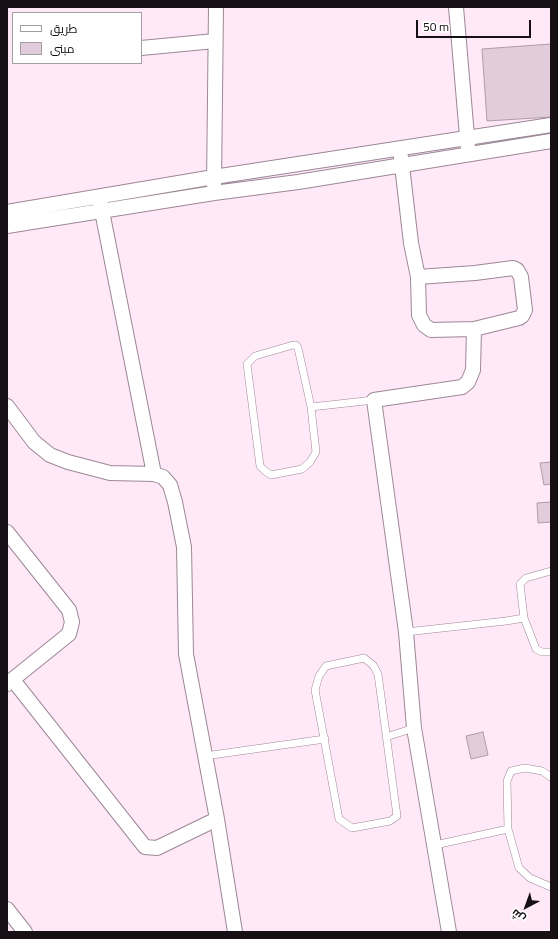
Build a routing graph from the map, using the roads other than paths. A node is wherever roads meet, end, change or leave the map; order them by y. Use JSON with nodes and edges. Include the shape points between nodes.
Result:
{"nodes":[{"id":1,"x":216,"y":7,"type":"edge"},
{"id":2,"x":456,"y":7,"type":"edge"},
{"id":3,"x":215,"y":41,"type":"junction"},
{"id":4,"x":142,"y":48,"type":"edge"},
{"id":5,"x":551,"y":125,"type":"edge"},
{"id":6,"x":467,"y":138,"type":"junction"},
{"id":7,"x":551,"y":142,"type":"edge"},
{"id":8,"x":400,"y":149,"type":"junction"},
{"id":9,"x":469,"y":154,"type":"junction"},
{"id":10,"x":402,"y":165,"type":"junction"},
{"id":11,"x":214,"y":177,"type":"junction"},
{"id":12,"x":214,"y":193,"type":"junction"},
{"id":13,"x":99,"y":196,"type":"junction"},
{"id":14,"x":101,"y":211,"type":"junction"},
{"id":15,"x":7,"y":212,"type":"edge"},
{"id":16,"x":7,"y":226,"type":"edge"},
{"id":17,"x":418,"y":277,"type":"junction"},
{"id":18,"x":474,"y":329,"type":"junction"},
{"id":19,"x":374,"y":400,"type":"junction"},
{"id":20,"x":311,"y":407,"type":"junction"},
{"id":21,"x":9,"y":413,"type":"edge"},
{"id":22,"x":154,"y":474,"type":"junction"},
{"id":23,"x":7,"y":532,"type":"edge"},
{"id":24,"x":551,"y":571,"type":"edge"},
{"id":25,"x":524,"y":618,"type":"junction"},
{"id":26,"x":406,"y":632,"type":"junction"},
{"id":27,"x":551,"y":652,"type":"edge"},
{"id":28,"x":10,"y":682,"type":"edge"},
{"id":29,"x":414,"y":728,"type":"junction"},
{"id":30,"x":386,"y":737,"type":"junction"},
{"id":31,"x":325,"y":739,"type":"junction"},
{"id":32,"x":205,"y":756,"type":"junction"},
{"id":33,"x":551,"y":777,"type":"edge"},
{"id":34,"x":217,"y":819,"type":"junction"},
{"id":35,"x":508,"y":829,"type":"junction"},
{"id":36,"x":434,"y":845,"type":"junction"},
{"id":37,"x":551,"y":887,"type":"edge"},
{"id":38,"x":7,"y":909,"type":"edge"},
{"id":39,"x":25,"y":932,"type":"edge"},
{"id":40,"x":235,"y":932,"type":"edge"},
{"id":41,"x":449,"y":932,"type":"edge"}],
"edges":[{"from":1,"to":3,"type":"street"},
{"from":2,"to":6,"type":"street"},
{"from":3,"to":4,"type":"street"},
{"from":3,"to":11,"type":"street"},
{"from":5,"to":6,"type":"street"},
{"from":6,"to":8,"type":"street"},
{"from":6,"to":9,"type":"street"},
{"from":7,"to":9,"type":"street"},
{"from":8,"to":10,"type":"street"},
{"from":8,"to":11,"type":"street"},
{"from":9,"to":10,"type":"street"},
{"from":10,"to":12,"type":"street"},
{"from":10,"to":17,"type":"street"},
{"from":11,"to":12,"type":"street"},
{"from":11,"to":13,"type":"street"},
{"from":12,"to":14,"type":"street"},
{"from":13,"to":14,"type":"street"},
{"from":13,"to":15,"type":"street"},
{"from":14,"to":16,"type":"street"},
{"from":14,"to":22,"type":"street"},
{"from":17,"to":18,"type":"street","via":[[419,315],[424,325],[431,330]]},
{"from":17,"to":18,"type":"street","via":[[513,268],[517,270],[521,277],[525,310],[522,316]]},
{"from":18,"to":19,"type":"street","via":[[473,370],[468,382],[462,387]]},
{"from":19,"to":20,"type":"lane"},
{"from":19,"to":26,"type":"street"},
{"from":20,"to":20,"type":"lane","via":[[316,452],[310,462],[302,469],[271,475],[265,472],[260,466],[247,364],[255,356],[296,345]]},
{"from":21,"to":22,"type":"street","via":[[34,442],[50,455],[110,473]]},
{"from":22,"to":32,"type":"street","via":[[163,477],[170,485],[176,502],[184,547],[186,654]]},
{"from":23,"to":28,"type":"street","via":[[69,610],[72,622],[69,634]]},
{"from":24,"to":25,"type":"lane","via":[[526,578],[521,582]]},
{"from":25,"to":26,"type":"lane"},
{"from":25,"to":27,"type":"lane","via":[[536,649]]},
{"from":26,"to":29,"type":"street"},
{"from":28,"to":34,"type":"street","via":[[144,847],[157,848]]},
{"from":29,"to":30,"type":"lane"},
{"from":29,"to":36,"type":"street"},
{"from":30,"to":31,"type":"lane","via":[[378,674],[364,658],[326,666],[319,676],[315,690]]},
{"from":30,"to":31,"type":"lane","via":[[397,816],[390,821],[352,828],[339,819]]},
{"from":31,"to":32,"type":"lane"},
{"from":32,"to":34,"type":"street"},
{"from":33,"to":35,"type":"lane","via":[[542,771],[525,768],[511,771],[506,781]]},
{"from":34,"to":40,"type":"street"},
{"from":35,"to":36,"type":"lane"},
{"from":35,"to":37,"type":"lane","via":[[520,868],[530,878]]},
{"from":36,"to":41,"type":"street"},
{"from":38,"to":39,"type":"street"}]}
